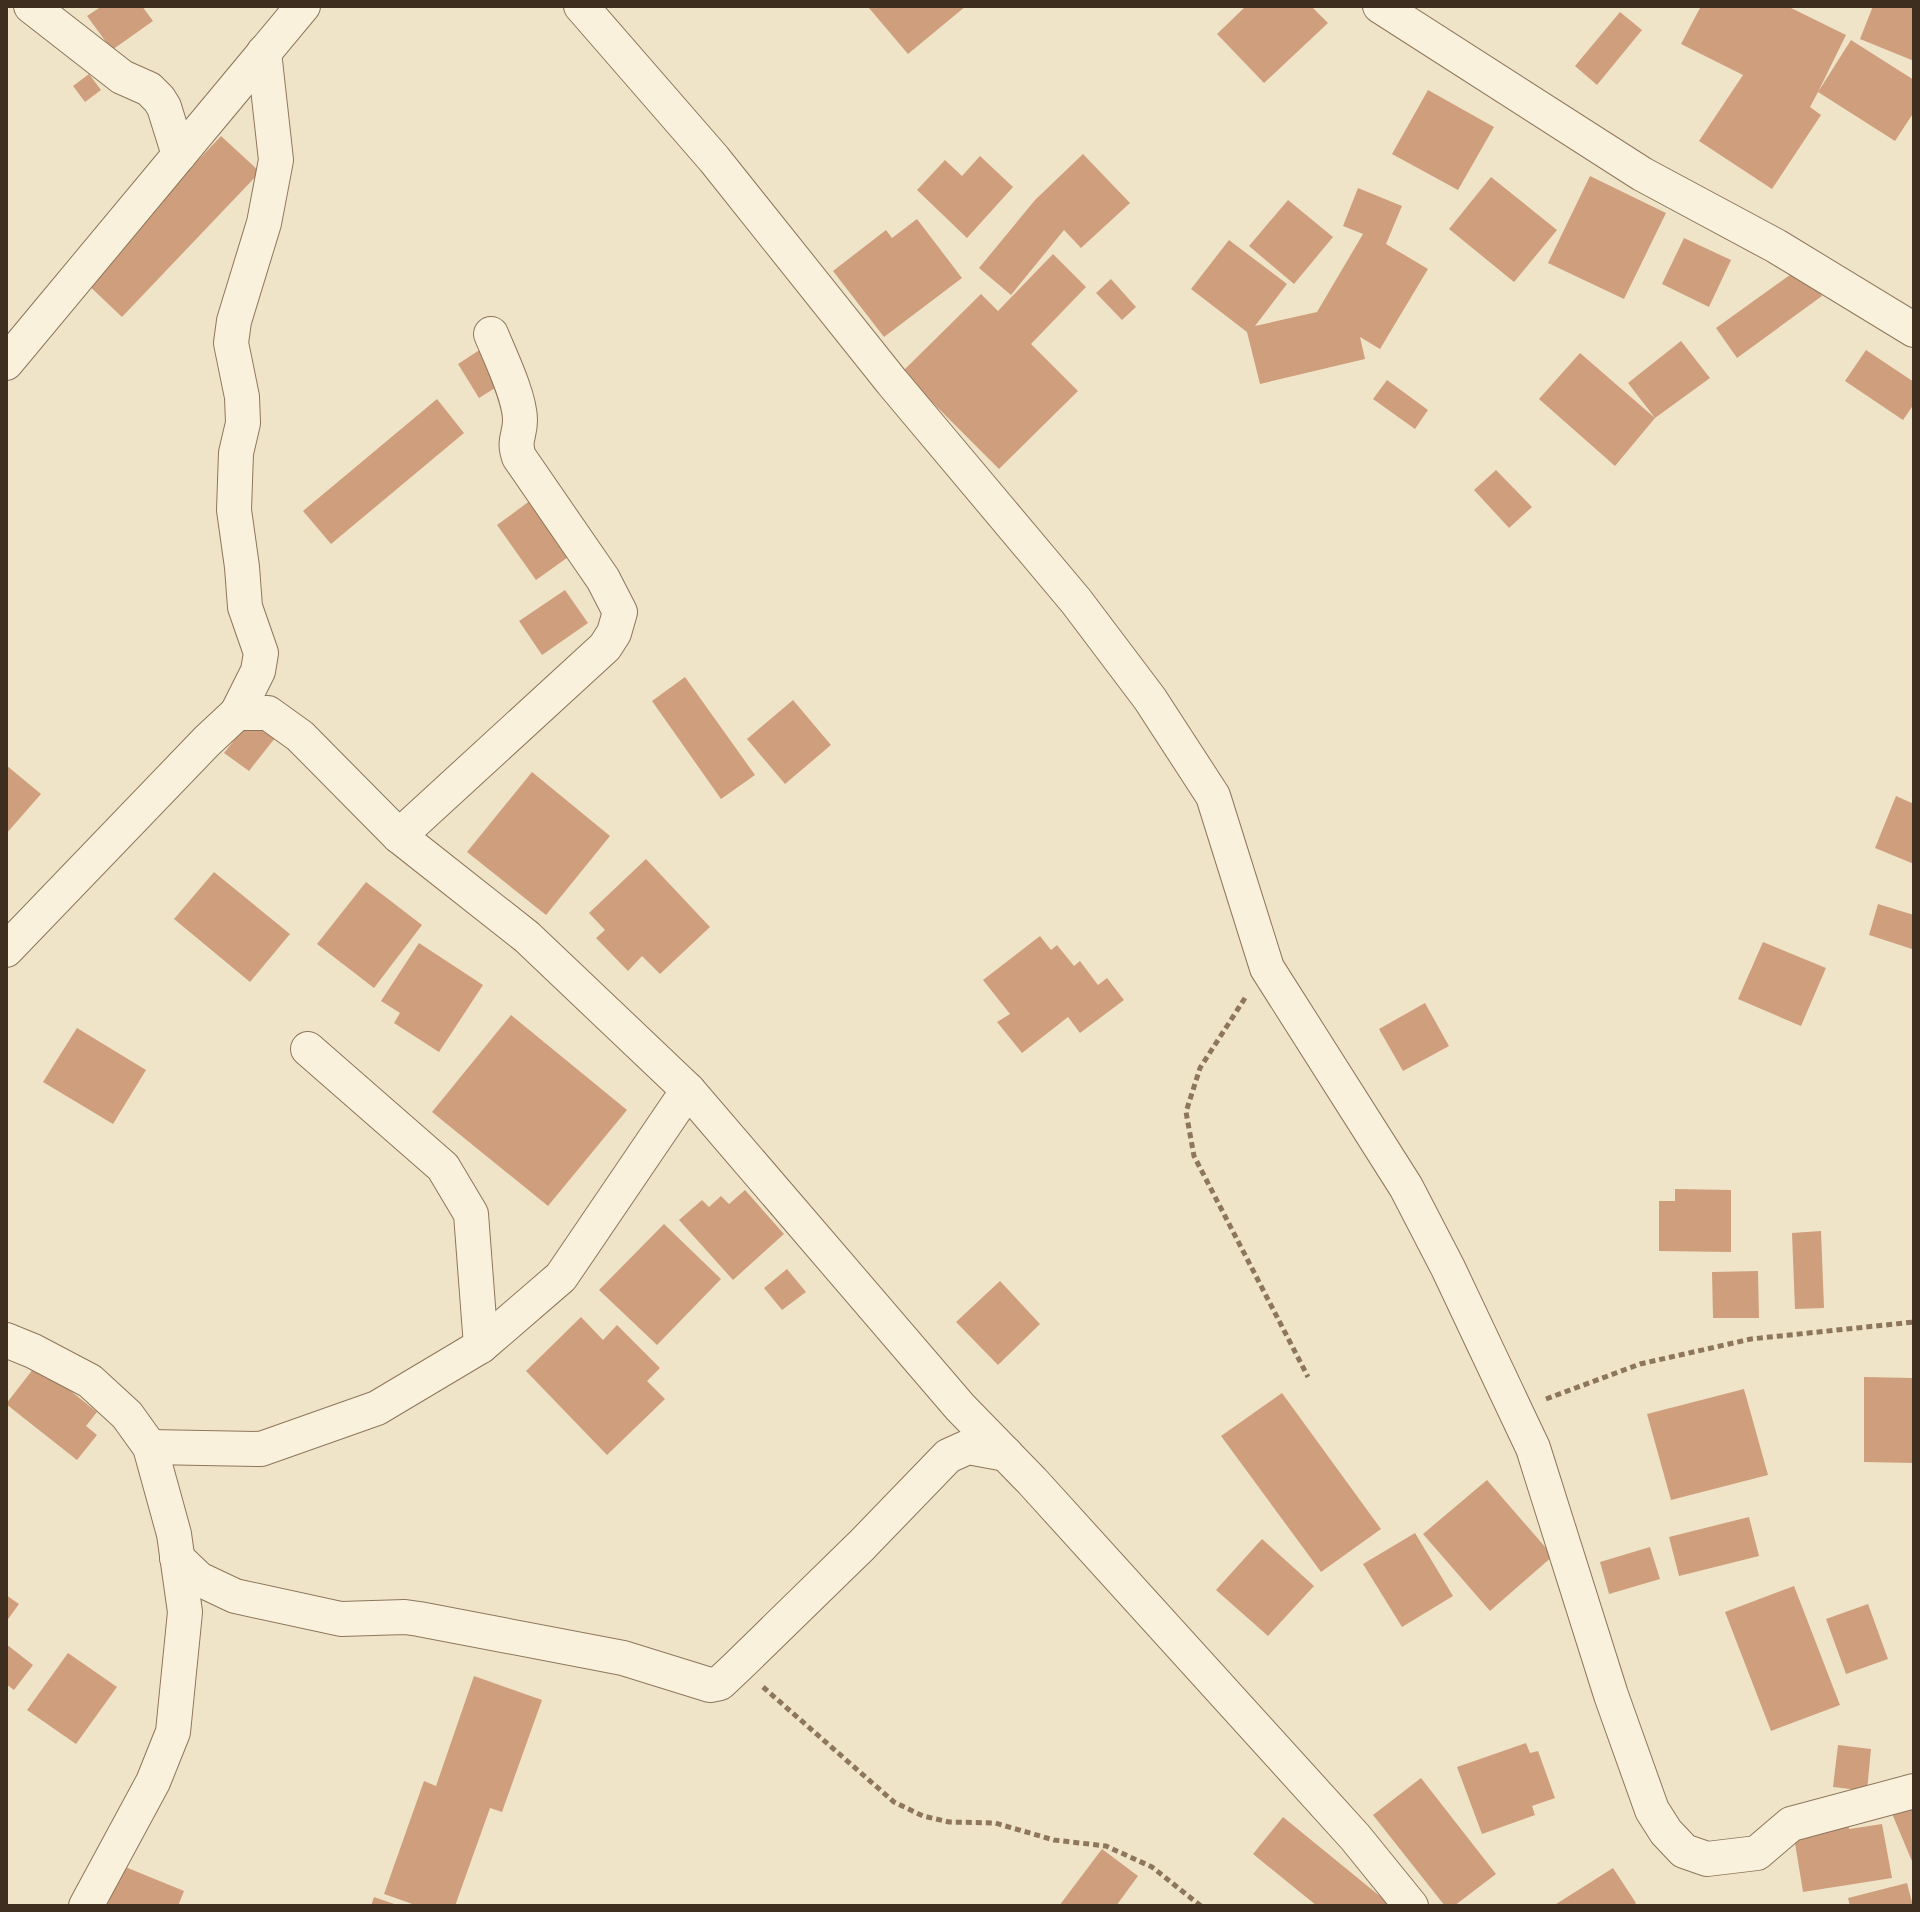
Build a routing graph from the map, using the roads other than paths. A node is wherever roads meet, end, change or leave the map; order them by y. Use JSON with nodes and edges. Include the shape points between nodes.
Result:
{"nodes":[{"id":1,"x":31,"y":6,"type":"edge"},
{"id":2,"x":303,"y":6,"type":"edge"},
{"id":3,"x":581,"y":6,"type":"edge"},
{"id":4,"x":1380,"y":6,"type":"edge"},
{"id":5,"x":264,"y":52,"type":"junction"},
{"id":6,"x":179,"y":155,"type":"junction"},
{"id":7,"x":1914,"y":330,"type":"edge"},
{"id":8,"x":491,"y":334,"type":"dead end"},
{"id":9,"x":6,"y":363,"type":"edge"},
{"id":10,"x":237,"y":713,"type":"junction"},
{"id":11,"x":399,"y":836,"type":"junction"},
{"id":12,"x":6,"y":950,"type":"edge"},
{"id":13,"x":308,"y":1049,"type":"dead end"},
{"id":14,"x":688,"y":1090,"type":"junction"},
{"id":15,"x":6,"y":1340,"type":"edge"},
{"id":16,"x":481,"y":1346,"type":"junction"},
{"id":17,"x":150,"y":1447,"type":"junction"},
{"id":18,"x":1006,"y":1454,"type":"junction"},
{"id":19,"x":177,"y":1558,"type":"junction"},
{"id":20,"x":1914,"y":1791,"type":"edge"},
{"id":21,"x":86,"y":1906,"type":"edge"},
{"id":22,"x":1411,"y":1906,"type":"edge"}],
"edges":[{"from":1,"to":6,"type":"street","via":[[159,99]]},
{"from":2,"to":5,"type":"street"},
{"from":3,"to":20,"type":"street","via":[[714,159],[1076,601],[1150,699],[1213,796],[1267,968],[1406,1187],[1533,1448],[1611,1695],[1652,1810],[1666,1832],[1684,1851],[1707,1859],[1757,1853],[1791,1824]]},
{"from":4,"to":7,"type":"street","via":[[1642,174],[1776,246]]},
{"from":5,"to":6,"type":"street"},
{"from":5,"to":10,"type":"street","via":[[276,160],[231,343],[243,423],[234,510],[245,607],[261,653]]},
{"from":6,"to":9,"type":"street"},
{"from":8,"to":11,"type":"street","via":[[520,419],[515,444],[519,457],[603,579],[620,612],[619,621],[605,647]]},
{"from":10,"to":11,"type":"street","via":[[268,713],[300,736]]},
{"from":10,"to":12,"type":"street"},
{"from":11,"to":14,"type":"street","via":[[527,937]]},
{"from":13,"to":16,"type":"street","via":[[443,1167],[471,1214]]},
{"from":14,"to":16,"type":"street","via":[[561,1277]]},
{"from":14,"to":18,"type":"street","via":[[949,1395]]},
{"from":15,"to":17,"type":"street","via":[[90,1381],[127,1415]]},
{"from":16,"to":17,"type":"street","via":[[377,1408],[261,1449]]},
{"from":17,"to":19,"type":"street"},
{"from":18,"to":19,"type":"street","via":[[968,1447],[948,1456],[720,1683],[703,1685],[623,1658],[419,1619],[341,1619],[220,1591]]},
{"from":18,"to":22,"type":"street","via":[[1355,1837]]},
{"from":19,"to":21,"type":"street","via":[[185,1612],[173,1732],[153,1782]]}]}
